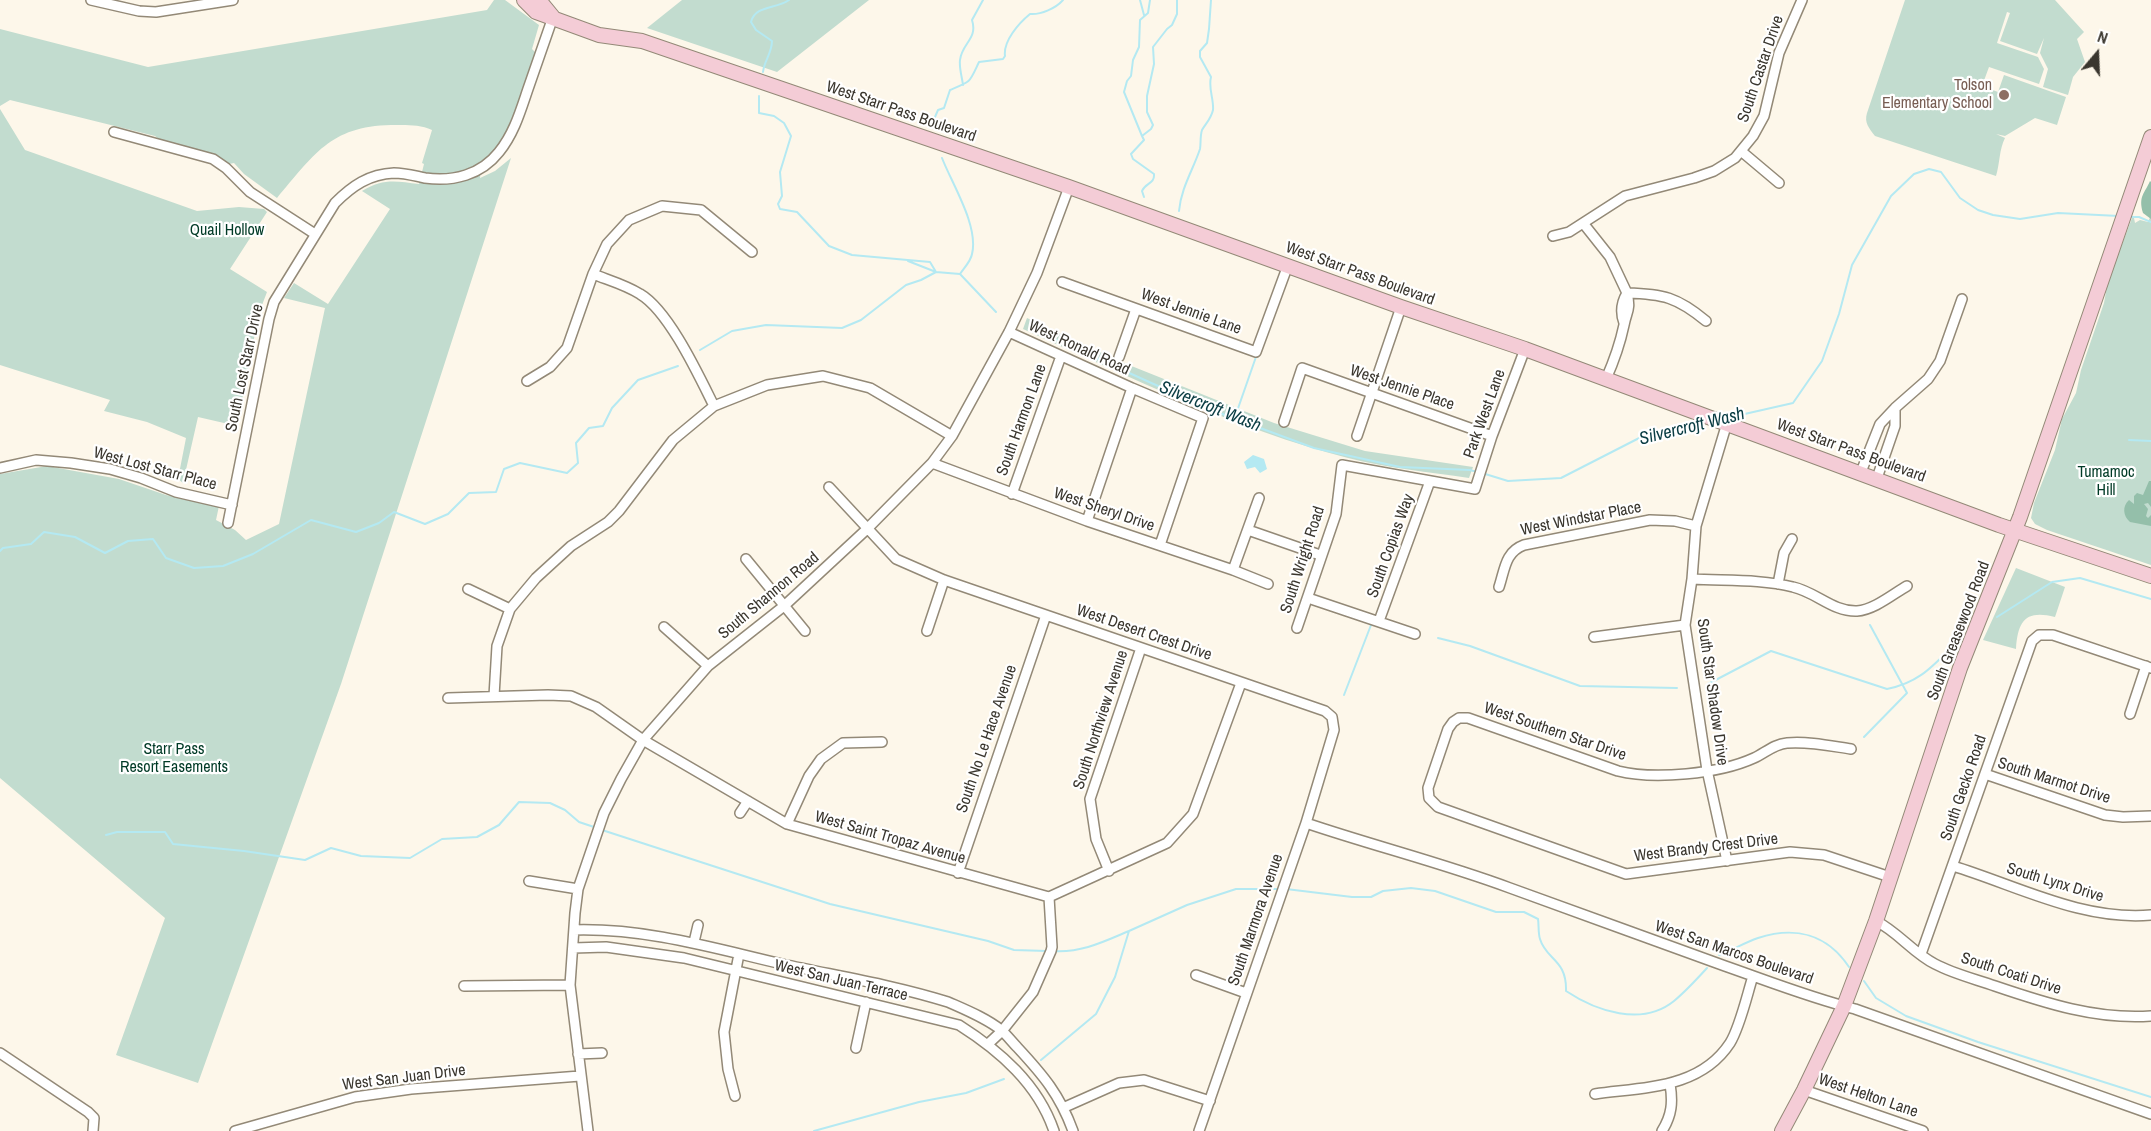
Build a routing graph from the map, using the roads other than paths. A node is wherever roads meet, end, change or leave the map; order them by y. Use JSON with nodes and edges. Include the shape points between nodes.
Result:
{"nodes":[{"id":1,"x":92,"y":0,"type":"edge"},
{"id":2,"x":233,"y":0,"type":"edge"},
{"id":3,"x":524,"y":0,"type":"edge"},
{"id":4,"x":539,"y":0,"type":"edge"},
{"id":5,"x":1802,"y":0,"type":"edge"},
{"id":6,"x":112,"y":2,"type":"edge"},
{"id":7,"x":553,"y":17,"type":"junction"},
{"id":8,"x":114,"y":132,"type":"dead end"},
{"id":9,"x":2151,"y":137,"type":"edge"},
{"id":10,"x":1741,"y":151,"type":"junction"},
{"id":11,"x":1779,"y":183,"type":"dead end"},
{"id":12,"x":1069,"y":187,"type":"junction"},
{"id":13,"x":1583,"y":223,"type":"junction"},
{"id":14,"x":315,"y":234,"type":"junction"},
{"id":15,"x":1553,"y":236,"type":"dead end"},
{"id":16,"x":752,"y":252,"type":"dead end"},
{"id":17,"x":1288,"y":266,"type":"junction"},
{"id":18,"x":593,"y":274,"type":"junction"},
{"id":19,"x":1062,"y":282,"type":"dead end"},
{"id":20,"x":1627,"y":293,"type":"junction"},
{"id":21,"x":1962,"y":299,"type":"dead end"},
{"id":22,"x":1401,"y":307,"type":"junction"},
{"id":23,"x":1136,"y":309,"type":"junction"},
{"id":24,"x":1706,"y":321,"type":"dead end"},
{"id":25,"x":1009,"y":332,"type":"junction"},
{"id":26,"x":1525,"y":349,"type":"junction"},
{"id":27,"x":1061,"y":356,"type":"junction"},
{"id":28,"x":1119,"y":357,"type":"dead end"},
{"id":29,"x":1606,"y":379,"type":"junction"},
{"id":30,"x":527,"y":381,"type":"dead end"},
{"id":31,"x":1132,"y":388,"type":"junction"},
{"id":32,"x":1372,"y":392,"type":"junction"},
{"id":33,"x":714,"y":406,"type":"junction"},
{"id":34,"x":1895,"y":408,"type":"junction"},
{"id":35,"x":1284,"y":422,"type":"dead end"},
{"id":36,"x":1727,"y":423,"type":"junction"},
{"id":37,"x":952,"y":436,"type":"junction"},
{"id":38,"x":1356,"y":436,"type":"dead end"},
{"id":39,"x":1492,"y":436,"type":"junction"},
{"id":40,"x":1875,"y":436,"type":"junction"},
{"id":41,"x":1890,"y":440,"type":"junction"},
{"id":42,"x":932,"y":463,"type":"junction"},
{"id":43,"x":0,"y":468,"type":"edge"},
{"id":44,"x":1861,"y":472,"type":"junction"},
{"id":45,"x":1877,"y":478,"type":"junction"},
{"id":46,"x":1430,"y":481,"type":"junction"},
{"id":47,"x":830,"y":487,"type":"dead end"},
{"id":48,"x":1012,"y":494,"type":"junction"},
{"id":49,"x":1259,"y":498,"type":"dead end"},
{"id":50,"x":232,"y":505,"type":"junction"},
{"id":51,"x":1087,"y":521,"type":"junction"},
{"id":52,"x":228,"y":523,"type":"dead end"},
{"id":53,"x":1696,"y":526,"type":"junction"},
{"id":54,"x":867,"y":530,"type":"junction"},
{"id":55,"x":1248,"y":530,"type":"junction"},
{"id":56,"x":2015,"y":530,"type":"junction"},
{"id":57,"x":1792,"y":539,"type":"dead end"},
{"id":58,"x":1160,"y":545,"type":"junction"},
{"id":59,"x":1320,"y":555,"type":"junction"},
{"id":60,"x":746,"y":559,"type":"dead end"},
{"id":61,"x":1233,"y":570,"type":"junction"},
{"id":62,"x":2151,"y":576,"type":"edge"},
{"id":63,"x":1692,"y":579,"type":"junction"},
{"id":64,"x":944,"y":580,"type":"junction"},
{"id":65,"x":1268,"y":584,"type":"dead end"},
{"id":66,"x":1778,"y":584,"type":"junction"},
{"id":67,"x":1907,"y":586,"type":"dead end"},
{"id":68,"x":1499,"y":587,"type":"dead end"},
{"id":69,"x":468,"y":589,"type":"dead end"},
{"id":70,"x":1308,"y":598,"type":"junction"},
{"id":71,"x":784,"y":606,"type":"junction"},
{"id":72,"x":510,"y":609,"type":"junction"},
{"id":73,"x":1046,"y":615,"type":"junction"},
{"id":74,"x":1379,"y":621,"type":"junction"},
{"id":75,"x":1685,"y":625,"type":"junction"},
{"id":76,"x":664,"y":627,"type":"dead end"},
{"id":77,"x":1297,"y":628,"type":"dead end"},
{"id":78,"x":805,"y":631,"type":"dead end"},
{"id":79,"x":927,"y":631,"type":"dead end"},
{"id":80,"x":1415,"y":634,"type":"dead end"},
{"id":81,"x":1594,"y":637,"type":"dead end"},
{"id":82,"x":1141,"y":648,"type":"junction"},
{"id":83,"x":708,"y":666,"type":"junction"},
{"id":84,"x":2149,"y":667,"type":"edge"},
{"id":85,"x":1241,"y":683,"type":"junction"},
{"id":86,"x":494,"y":696,"type":"junction"},
{"id":87,"x":448,"y":698,"type":"dead end"},
{"id":88,"x":2130,"y":714,"type":"dead end"},
{"id":89,"x":1336,"y":715,"type":"joint"},
{"id":90,"x":643,"y":740,"type":"junction"},
{"id":91,"x":882,"y":742,"type":"dead end"},
{"id":92,"x":1851,"y":749,"type":"dead end"},
{"id":93,"x":1707,"y":770,"type":"junction"},
{"id":94,"x":1984,"y":774,"type":"junction"},
{"id":95,"x":1425,"y":800,"type":"joint"},
{"id":96,"x":748,"y":801,"type":"junction"},
{"id":97,"x":740,"y":813,"type":"dead end"},
{"id":98,"x":2151,"y":816,"type":"edge"},
{"id":99,"x":1306,"y":823,"type":"junction"},
{"id":100,"x":787,"y":824,"type":"junction"},
{"id":101,"x":1727,"y":861,"type":"junction"},
{"id":102,"x":1953,"y":866,"type":"junction"},
{"id":103,"x":1109,"y":871,"type":"junction"},
{"id":104,"x":958,"y":873,"type":"junction"},
{"id":105,"x":1890,"y":877,"type":"junction"},
{"id":106,"x":529,"y":881,"type":"dead end"},
{"id":107,"x":578,"y":889,"type":"junction"},
{"id":108,"x":1049,"y":897,"type":"junction"},
{"id":109,"x":2151,"y":915,"type":"edge"},
{"id":110,"x":1876,"y":921,"type":"junction"},
{"id":111,"x":698,"y":925,"type":"dead end"},
{"id":112,"x":574,"y":930,"type":"junction"},
{"id":113,"x":694,"y":942,"type":"junction"},
{"id":114,"x":573,"y":948,"type":"junction"},
{"id":115,"x":739,"y":954,"type":"junction"},
{"id":116,"x":1921,"y":954,"type":"junction"},
{"id":117,"x":735,"y":972,"type":"junction"},
{"id":118,"x":1196,"y":975,"type":"dead end"},
{"id":119,"x":1753,"y":976,"type":"junction"},
{"id":120,"x":464,"y":986,"type":"dead end"},
{"id":121,"x":570,"y":986,"type":"junction"},
{"id":122,"x":1246,"y":993,"type":"junction"},
{"id":123,"x":866,"y":1002,"type":"junction"},
{"id":124,"x":1844,"y":1006,"type":"junction"},
{"id":125,"x":2151,"y":1016,"type":"edge"},
{"id":126,"x":1002,"y":1031,"type":"junction"},
{"id":127,"x":988,"y":1044,"type":"junction"},
{"id":128,"x":856,"y":1048,"type":"dead end"},
{"id":129,"x":0,"y":1053,"type":"edge"},
{"id":130,"x":602,"y":1053,"type":"dead end"},
{"id":131,"x":578,"y":1054,"type":"junction"},
{"id":132,"x":580,"y":1076,"type":"junction"},
{"id":133,"x":1670,"y":1084,"type":"junction"},
{"id":134,"x":1804,"y":1090,"type":"junction"},
{"id":135,"x":1595,"y":1094,"type":"dead end"},
{"id":136,"x":735,"y":1096,"type":"dead end"},
{"id":137,"x":1210,"y":1101,"type":"junction"},
{"id":138,"x":1065,"y":1107,"type":"junction"},
{"id":139,"x":2151,"y":1114,"type":"edge"},
{"id":140,"x":94,"y":1126,"type":"edge"},
{"id":141,"x":235,"y":1131,"type":"edge"},
{"id":142,"x":588,"y":1131,"type":"edge"},
{"id":143,"x":1054,"y":1131,"type":"edge"},
{"id":144,"x":1073,"y":1131,"type":"edge"},
{"id":145,"x":1199,"y":1131,"type":"edge"},
{"id":146,"x":1662,"y":1131,"type":"edge"},
{"id":147,"x":1782,"y":1131,"type":"edge"},
{"id":148,"x":1923,"y":1131,"type":"edge"}],
"edges":[{"from":1,"to":6,"type":"street"},
{"from":2,"to":6,"type":"street","via":[[156,12]]},
{"from":3,"to":7,"type":"street","name":"West Starr Pass Boulevard","via":[[536,12]]},
{"from":4,"to":7,"type":"street","name":"West Starr Pass Boulevard"},
{"from":5,"to":10,"type":"street","name":"South Castar Drive","via":[[1779,53],[1764,116]]},
{"from":7,"to":12,"type":"street","name":"West Starr Pass Boulevard","via":[[599,35],[642,41]]},
{"from":7,"to":14,"type":"street","name":"South Lost Starr Drive","via":[[513,131],[484,167],[450,179],[393,173],[364,180],[335,203]]},
{"from":8,"to":14,"type":"street","via":[[213,159],[250,192]]},
{"from":9,"to":56,"type":"street","name":"South Greasewood Road"},
{"from":10,"to":11,"type":"street"},
{"from":10,"to":13,"type":"street","name":"South Castar Drive","via":[[1714,171],[1625,196]]},
{"from":12,"to":17,"type":"street","name":"West Starr Pass Boulevard"},
{"from":12,"to":25,"type":"street","name":"South Shannon Road","via":[[1037,273]]},
{"from":13,"to":15,"type":"street","name":"South Castar Drive"},
{"from":13,"to":20,"type":"street","via":[[1610,256]]},
{"from":14,"to":50,"type":"street","name":"South Lost Starr Drive","via":[[274,302]]},
{"from":16,"to":18,"type":"street","via":[[700,210],[662,206],[629,220],[607,244]]},
{"from":17,"to":22,"type":"street","name":"West Starr Pass Boulevard"},
{"from":17,"to":23,"type":"street","name":"West Jennie Lane","via":[[1256,352]]},
{"from":18,"to":30,"type":"street","via":[[567,348],[550,367]]},
{"from":18,"to":33,"type":"street","via":[[641,294],[660,313],[686,350]]},
{"from":19,"to":23,"type":"street","name":"West Jennie Lane"},
{"from":20,"to":24,"type":"street","via":[[1676,299]]},
{"from":20,"to":29,"type":"street","via":[[1628,315],[1623,336]]},
{"from":21,"to":34,"type":"street","via":[[1940,361],[1928,379]]},
{"from":22,"to":26,"type":"street","name":"West Starr Pass Boulevard"},
{"from":22,"to":32,"type":"street"},
{"from":23,"to":28,"type":"street"},
{"from":25,"to":27,"type":"street","name":"West Ronald Road"},
{"from":25,"to":37,"type":"street","name":"South Shannon Road"},
{"from":26,"to":29,"type":"street","name":"West Starr Pass Boulevard"},
{"from":26,"to":39,"type":"street","name":"Park West Lane"},
{"from":27,"to":31,"type":"street","name":"West Ronald Road"},
{"from":27,"to":48,"type":"street","name":"South Harmon Lane"},
{"from":29,"to":36,"type":"street","name":"West Starr Pass Boulevard"},
{"from":31,"to":51,"type":"street"},
{"from":31,"to":58,"type":"street","name":"West Ronald Road","via":[[1203,418]]},
{"from":32,"to":35,"type":"street","name":"West Jennie Place","via":[[1302,368]]},
{"from":32,"to":38,"type":"street"},
{"from":32,"to":39,"type":"street","name":"West Jennie Place"},
{"from":33,"to":37,"type":"street","via":[[767,385],[823,376],[870,388]]},
{"from":33,"to":72,"type":"street","via":[[673,440],[608,522],[571,546]]},
{"from":34,"to":40,"type":"street"},
{"from":34,"to":41,"type":"street"},
{"from":36,"to":44,"type":"street","name":"West Starr Pass Boulevard"},
{"from":36,"to":53,"type":"street","name":"South Star Shadow Drive"},
{"from":37,"to":42,"type":"street","name":"South Shannon Road"},
{"from":39,"to":46,"type":"street","name":"Park West Lane","via":[[1475,489]]},
{"from":40,"to":41,"type":"street"},
{"from":40,"to":44,"type":"street"},
{"from":41,"to":45,"type":"street"},
{"from":42,"to":48,"type":"street","name":"West Sheryl Drive"},
{"from":42,"to":54,"type":"street","name":"South Shannon Road"},
{"from":43,"to":50,"type":"street","name":"West Lost Starr Place","via":[[36,460],[110,469],[176,492]]},
{"from":44,"to":45,"type":"street","name":"West Starr Pass Boulevard"},
{"from":45,"to":56,"type":"street","name":"West Starr Pass Boulevard"},
{"from":46,"to":59,"type":"street","name":"South Wright Road","via":[[1342,465],[1336,514]]},
{"from":46,"to":74,"type":"street","name":"South Copias Way"},
{"from":47,"to":54,"type":"street","name":"West Desert Crest Drive"},
{"from":48,"to":51,"type":"street","name":"West Sheryl Drive"},
{"from":49,"to":55,"type":"street"},
{"from":50,"to":52,"type":"street","name":"South Lost Starr Drive"},
{"from":51,"to":58,"type":"street","name":"West Sheryl Drive"},
{"from":53,"to":63,"type":"street","name":"South Star Shadow Drive"},
{"from":53,"to":68,"type":"street","name":"West Windstar Place","via":[[1675,520],[1650,520],[1513,546]]},
{"from":54,"to":64,"type":"street","name":"West Desert Crest Drive","via":[[896,559]]},
{"from":54,"to":71,"type":"street","name":"South Shannon Road"},
{"from":55,"to":59,"type":"street"},
{"from":55,"to":61,"type":"street"},
{"from":56,"to":62,"type":"street","name":"West Starr Pass Boulevard"},
{"from":56,"to":105,"type":"street","name":"South Greasewood Road","via":[[1960,668]]},
{"from":57,"to":66,"type":"street","via":[[1784,553]]},
{"from":58,"to":61,"type":"street","name":"West Sheryl Drive"},
{"from":59,"to":70,"type":"street","name":"South Wright Road"},
{"from":60,"to":71,"type":"street"},
{"from":61,"to":65,"type":"street","name":"West Sheryl Drive"},
{"from":63,"to":66,"type":"street"},
{"from":63,"to":75,"type":"street","name":"South Star Shadow Drive"},
{"from":64,"to":73,"type":"street","name":"West Desert Crest Drive"},
{"from":64,"to":79,"type":"street"},
{"from":66,"to":67,"type":"street","via":[[1807,591],[1849,611],[1866,609]]},
{"from":69,"to":72,"type":"street"},
{"from":70,"to":74,"type":"street"},
{"from":70,"to":77,"type":"street","name":"South Wright Road"},
{"from":71,"to":78,"type":"street"},
{"from":71,"to":83,"type":"street","name":"South Shannon Road"},
{"from":72,"to":86,"type":"street","via":[[497,646]]},
{"from":73,"to":82,"type":"street","name":"West Desert Crest Drive"},
{"from":73,"to":104,"type":"street","name":"South No Le Hace Avenue"},
{"from":74,"to":80,"type":"street"},
{"from":75,"to":81,"type":"street"},
{"from":75,"to":93,"type":"street","name":"South Star Shadow Drive"},
{"from":76,"to":83,"type":"street"},
{"from":82,"to":85,"type":"street","name":"West Desert Crest Drive"},
{"from":82,"to":103,"type":"street","name":"South Northview Avenue","via":[[1090,799],[1096,839]]},
{"from":83,"to":90,"type":"street","name":"South Shannon Road"},
{"from":84,"to":88,"type":"street"},
{"from":84,"to":94,"type":"street","name":"South Gecko Road","via":[[2053,635],[2039,635],[2028,649]]},
{"from":85,"to":89,"type":"street","name":"West Desert Crest Drive"},
{"from":85,"to":103,"type":"street","via":[[1193,813],[1167,843]]},
{"from":86,"to":87,"type":"street","name":"West Saint Tropaz Avenue"},
{"from":86,"to":90,"type":"street","name":"West Saint Tropaz Avenue","via":[[571,696],[596,707]]},
{"from":89,"to":99,"type":"street","name":"South Marmora Avenue"},
{"from":90,"to":96,"type":"street","name":"West Saint Tropaz Avenue"},
{"from":90,"to":107,"type":"street","name":"South Shannon Road","via":[[604,813]]},
{"from":91,"to":100,"type":"street","via":[[843,743],[821,759]]},
{"from":92,"to":93,"type":"street","name":"West Southern Star Drive","via":[[1785,743],[1754,758]]},
{"from":93,"to":95,"type":"street","name":"West Southern Star Drive","via":[[1638,776],[1458,715],[1448,729]]},
{"from":93,"to":101,"type":"street","name":"South Star Shadow Drive"},
{"from":94,"to":98,"type":"street","name":"South Marmot Drive","via":[[2105,815]]},
{"from":94,"to":102,"type":"street","name":"South Gecko Road"},
{"from":95,"to":101,"type":"street","name":"West Brandy Crest Drive","via":[[1626,874]]},
{"from":96,"to":97,"type":"street"},
{"from":96,"to":100,"type":"street","name":"West Saint Tropaz Avenue"},
{"from":99,"to":119,"type":"street","name":"West San Marcos Boulevard","via":[[1508,887]]},
{"from":99,"to":122,"type":"street","name":"South Marmora Avenue"},
{"from":100,"to":104,"type":"street","name":"West Saint Tropaz Avenue"},
{"from":101,"to":105,"type":"street","name":"West Brandy Crest Drive","via":[[1790,852],[1824,855]]},
{"from":102,"to":109,"type":"street","name":"South Lynx Drive","via":[[2089,912]]},
{"from":102,"to":116,"type":"street","name":"South Gecko Road"},
{"from":103,"to":108,"type":"street"},
{"from":104,"to":108,"type":"street","name":"West Saint Tropaz Avenue"},
{"from":105,"to":110,"type":"street","name":"South Greasewood Road"},
{"from":106,"to":107,"type":"street"},
{"from":107,"to":112,"type":"street","name":"South Shannon Road"},
{"from":108,"to":126,"type":"street","via":[[1052,947],[1033,992]]},
{"from":110,"to":116,"type":"street","name":"South Coati Drive"},
{"from":110,"to":124,"type":"street","name":"South Greasewood Road"},
{"from":111,"to":113,"type":"street"},
{"from":112,"to":113,"type":"street","name":"West San Juan Terrace","via":[[607,929]]},
{"from":112,"to":114,"type":"street","name":"South Shannon Road"},
{"from":113,"to":115,"type":"street","name":"West San Juan Terrace"},
{"from":114,"to":117,"type":"street","name":"West San Juan Terrace","via":[[628,949]]},
{"from":114,"to":121,"type":"street","name":"South Shannon Road"},
{"from":115,"to":117,"type":"street"},
{"from":115,"to":126,"type":"street","name":"West San Juan Terrace","via":[[933,998],[967,1010]]},
{"from":116,"to":125,"type":"street","name":"South Coati Drive","via":[[1952,971],[2053,1005]]},
{"from":117,"to":123,"type":"street","name":"West San Juan Terrace"},
{"from":117,"to":136,"type":"street","via":[[724,1032]]},
{"from":118,"to":122,"type":"street"},
{"from":119,"to":124,"type":"street","name":"West San Marcos Boulevard"},
{"from":119,"to":133,"type":"street","via":[[1731,1041],[1719,1057],[1703,1071]]},
{"from":120,"to":121,"type":"street"},
{"from":121,"to":131,"type":"street","name":"South Shannon Road"},
{"from":122,"to":137,"type":"street","name":"South Marmora Avenue"},
{"from":123,"to":127,"type":"street","name":"West San Juan Terrace","via":[[959,1025]]},
{"from":123,"to":128,"type":"street"},
{"from":124,"to":134,"type":"street","name":"South Greasewood Road"},
{"from":124,"to":139,"type":"street","name":"West San Marcos Boulevard"},
{"from":126,"to":127,"type":"street"},
{"from":126,"to":138,"type":"street","name":"West San Juan Terrace","via":[[1039,1069]]},
{"from":127,"to":143,"type":"street","name":"West San Juan Terrace","via":[[1025,1079],[1042,1102]]},
{"from":129,"to":140,"type":"street","via":[[88,1112]]},
{"from":130,"to":131,"type":"street"},
{"from":131,"to":132,"type":"street","name":"South Shannon Road"},
{"from":132,"to":141,"type":"street","name":"West San Juan Drive","via":[[355,1096]]},
{"from":132,"to":142,"type":"street","name":"South Shannon Road"},
{"from":133,"to":135,"type":"street"},
{"from":133,"to":146,"type":"street","via":[[1673,1101]]},
{"from":134,"to":147,"type":"street","name":"South Greasewood Road"},
{"from":134,"to":148,"type":"street","name":"West Helton Lane"},
{"from":137,"to":138,"type":"street","via":[[1144,1080],[1119,1083]]},
{"from":137,"to":145,"type":"street","name":"South Marmora Avenue"},
{"from":138,"to":144,"type":"street","name":"West San Juan Terrace"}]}
